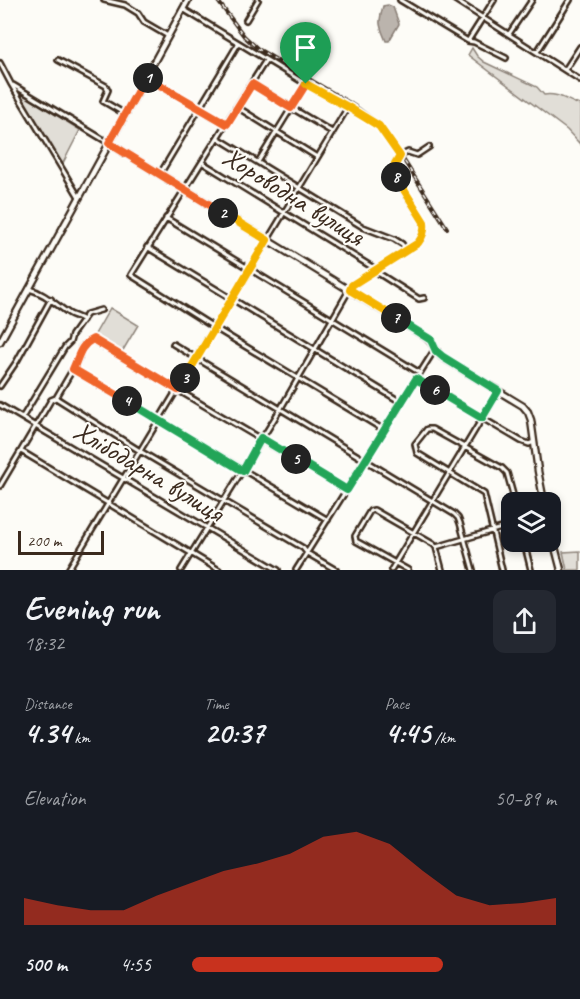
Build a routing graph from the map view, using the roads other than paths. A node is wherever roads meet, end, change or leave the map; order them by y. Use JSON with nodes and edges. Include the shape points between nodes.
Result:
{"nodes":[{"id":1,"x":104,"y":0,"type":"edge"},
{"id":2,"x":188,"y":0,"type":"edge"},
{"id":3,"x":258,"y":0,"type":"edge"},
{"id":4,"x":400,"y":0,"type":"edge"},
{"id":5,"x":494,"y":0,"type":"edge"},
{"id":6,"x":532,"y":0,"type":"edge"},
{"id":7,"x":570,"y":0,"type":"edge"},
{"id":8,"x":459,"y":1,"type":"edge"},
{"id":9,"x":183,"y":9,"type":"junction"},
{"id":10,"x":483,"y":17,"type":"junction"},
{"id":11,"x":246,"y":20,"type":"dead end"},
{"id":12,"x":509,"y":34,"type":"junction"},
{"id":13,"x":168,"y":36,"type":"junction"},
{"id":14,"x":468,"y":41,"type":"junction"},
{"id":15,"x":238,"y":44,"type":"junction"},
{"id":16,"x":580,"y":47,"type":"edge"},
{"id":17,"x":537,"y":52,"type":"junction"},
{"id":18,"x":506,"y":58,"type":"dead end"},
{"id":19,"x":58,"y":60,"type":"dead end"},
{"id":20,"x":266,"y":60,"type":"junction"},
{"id":21,"x":0,"y":63,"type":"edge"},
{"id":22,"x":565,"y":70,"type":"junction"},
{"id":23,"x":146,"y":76,"type":"junction"},
{"id":24,"x":580,"y":80,"type":"edge"},
{"id":25,"x":11,"y":84,"type":"junction"},
{"id":26,"x":252,"y":84,"type":"junction"},
{"id":27,"x":306,"y":84,"type":"junction"},
{"id":28,"x":199,"y":107,"type":"junction"},
{"id":29,"x":237,"y":107,"type":"junction"},
{"id":30,"x":348,"y":107,"type":"junction"},
{"id":31,"x":291,"y":108,"type":"junction"},
{"id":32,"x":125,"y":114,"type":"junction"},
{"id":33,"x":227,"y":124,"type":"junction"},
{"id":34,"x":277,"y":132,"type":"junction"},
{"id":35,"x":332,"y":132,"type":"junction"},
{"id":36,"x":218,"y":138,"type":"junction"},
{"id":37,"x":109,"y":143,"type":"junction"},
{"id":38,"x":429,"y":147,"type":"dead end"},
{"id":39,"x":400,"y":156,"type":"junction"},
{"id":40,"x":317,"y":157,"type":"junction"},
{"id":41,"x":258,"y":162,"type":"junction"},
{"id":42,"x":202,"y":163,"type":"junction"},
{"id":43,"x":160,"y":174,"type":"junction"},
{"id":44,"x":299,"y":187,"type":"junction"},
{"id":45,"x":185,"y":190,"type":"junction"},
{"id":46,"x":79,"y":197,"type":"junction"},
{"id":47,"x":284,"y":212,"type":"junction"},
{"id":48,"x":166,"y":218,"type":"junction"},
{"id":49,"x":267,"y":240,"type":"junction"},
{"id":50,"x":147,"y":248,"type":"junction"},
{"id":51,"x":406,"y":250,"type":"junction"},
{"id":52,"x":249,"y":269,"type":"junction"},
{"id":53,"x":377,"y":270,"type":"junction"},
{"id":54,"x":29,"y":289,"type":"junction"},
{"id":55,"x":350,"y":290,"type":"junction"},
{"id":56,"x":424,"y":298,"type":"dead end"},
{"id":57,"x":51,"y":299,"type":"junction"},
{"id":58,"x":232,"y":299,"type":"junction"},
{"id":59,"x":101,"y":310,"type":"dead end"},
{"id":60,"x":83,"y":320,"type":"junction"},
{"id":61,"x":332,"y":320,"type":"junction"},
{"id":62,"x":215,"y":328,"type":"junction"},
{"id":63,"x":0,"y":342,"type":"edge"},
{"id":64,"x":173,"y":344,"type":"dead end"},
{"id":65,"x":315,"y":349,"type":"junction"},
{"id":66,"x":435,"y":349,"type":"junction"},
{"id":67,"x":196,"y":358,"type":"junction"},
{"id":68,"x":73,"y":369,"type":"junction"},
{"id":69,"x":420,"y":373,"type":"junction"},
{"id":70,"x":298,"y":378,"type":"junction"},
{"id":71,"x":416,"y":379,"type":"junction"},
{"id":72,"x":0,"y":386,"type":"edge"},
{"id":73,"x":178,"y":390,"type":"junction"},
{"id":74,"x":498,"y":391,"type":"junction"},
{"id":75,"x":56,"y":398,"type":"junction"},
{"id":76,"x":402,"y":402,"type":"junction"},
{"id":77,"x":0,"y":405,"type":"edge"},
{"id":78,"x":280,"y":408,"type":"junction"},
{"id":79,"x":22,"y":418,"type":"junction"},
{"id":80,"x":482,"y":418,"type":"junction"},
{"id":81,"x":159,"y":420,"type":"junction"},
{"id":82,"x":35,"y":425,"type":"junction"},
{"id":83,"x":384,"y":430,"type":"junction"},
{"id":84,"x":261,"y":438,"type":"junction"},
{"id":85,"x":534,"y":442,"type":"junction"},
{"id":86,"x":464,"y":446,"type":"junction"},
{"id":87,"x":21,"y":451,"type":"junction"},
{"id":88,"x":140,"y":451,"type":"junction"},
{"id":89,"x":365,"y":461,"type":"junction"},
{"id":90,"x":243,"y":471,"type":"junction"},
{"id":91,"x":448,"y":473,"type":"junction"},
{"id":92,"x":123,"y":478,"type":"junction"},
{"id":93,"x":0,"y":486,"type":"edge"},
{"id":94,"x":347,"y":490,"type":"junction"},
{"id":95,"x":512,"y":492,"type":"edge"},
{"id":96,"x":542,"y":492,"type":"edge"},
{"id":97,"x":224,"y":501,"type":"junction"},
{"id":98,"x":432,"y":501,"type":"junction"},
{"id":99,"x":108,"y":504,"type":"junction"},
{"id":100,"x":328,"y":520,"type":"junction"},
{"id":101,"x":207,"y":528,"type":"junction"},
{"id":102,"x":501,"y":528,"type":"edge"},
{"id":103,"x":492,"y":530,"type":"junction"},
{"id":104,"x":413,"y":532,"type":"junction"},
{"id":105,"x":465,"y":538,"type":"junction"},
{"id":106,"x":436,"y":547,"type":"junction"},
{"id":107,"x":526,"y":552,"type":"edge"},
{"id":108,"x":556,"y":552,"type":"edge"},
{"id":109,"x":307,"y":553,"type":"junction"},
{"id":110,"x":191,"y":554,"type":"junction"},
{"id":111,"x":395,"y":563,"type":"junction"},
{"id":112,"x":70,"y":569,"type":"edge"},
{"id":113,"x":181,"y":570,"type":"edge"},
{"id":114,"x":219,"y":570,"type":"edge"},
{"id":115,"x":278,"y":570,"type":"edge"},
{"id":116,"x":296,"y":570,"type":"edge"},
{"id":117,"x":336,"y":570,"type":"edge"},
{"id":118,"x":391,"y":570,"type":"edge"},
{"id":119,"x":408,"y":570,"type":"edge"},
{"id":120,"x":442,"y":570,"type":"edge"},
{"id":121,"x":473,"y":570,"type":"edge"},
{"id":122,"x":502,"y":570,"type":"edge"},
{"id":123,"x":531,"y":570,"type":"edge"},
{"id":124,"x":561,"y":570,"type":"edge"}],
"edges":[{"from":1,"to":13,"type":"street","via":[[125,5]]},
{"from":2,"to":9,"type":"street"},
{"from":3,"to":11,"type":"street"},
{"from":4,"to":14,"type":"street"},
{"from":5,"to":10,"type":"street"},
{"from":6,"to":12,"type":"street"},
{"from":7,"to":17,"type":"street"},
{"from":8,"to":10,"type":"street"},
{"from":9,"to":13,"type":"street"},
{"from":9,"to":15,"type":"street"},
{"from":10,"to":12,"type":"street"},
{"from":10,"to":14,"type":"street"},
{"from":12,"to":17,"type":"street"},
{"from":13,"to":23,"type":"street"},
{"from":14,"to":18,"type":"street"},
{"from":15,"to":20,"type":"street"},
{"from":15,"to":28,"type":"street"},
{"from":16,"to":22,"type":"street"},
{"from":17,"to":22,"type":"street"},
{"from":19,"to":32,"type":"street","via":[[106,86],[104,102]]},
{"from":20,"to":26,"type":"street"},
{"from":20,"to":27,"type":"street"},
{"from":21,"to":25,"type":"street"},
{"from":22,"to":24,"type":"street"},
{"from":23,"to":28,"type":"street"},
{"from":23,"to":32,"type":"street"},
{"from":25,"to":37,"type":"street"},
{"from":25,"to":46,"type":"street"},
{"from":26,"to":29,"type":"street"},
{"from":26,"to":31,"type":"street"},
{"from":27,"to":30,"type":"street"},
{"from":27,"to":31,"type":"street"},
{"from":28,"to":33,"type":"street"},
{"from":28,"to":43,"type":"street"},
{"from":29,"to":33,"type":"street"},
{"from":29,"to":34,"type":"street"},
{"from":30,"to":35,"type":"street"},
{"from":30,"to":39,"type":"street","via":[[379,126]]},
{"from":31,"to":34,"type":"street"},
{"from":31,"to":35,"type":"street"},
{"from":32,"to":37,"type":"street"},
{"from":33,"to":36,"type":"street"},
{"from":34,"to":40,"type":"street"},
{"from":34,"to":41,"type":"street"},
{"from":35,"to":40,"type":"street"},
{"from":36,"to":41,"type":"street"},
{"from":36,"to":42,"type":"street"},
{"from":37,"to":43,"type":"street"},
{"from":37,"to":46,"type":"street"},
{"from":38,"to":39,"type":"street","via":[[417,155],[408,152]]},
{"from":39,"to":51,"type":"street","via":[[393,168],[395,177],[424,222],[425,230],[418,243]]},
{"from":40,"to":44,"type":"street"},
{"from":41,"to":44,"type":"street"},
{"from":42,"to":45,"type":"street"},
{"from":42,"to":47,"type":"street","name":"Хороводна вулиця"},
{"from":43,"to":45,"type":"street"},
{"from":44,"to":47,"type":"street"},
{"from":44,"to":51,"type":"street","via":[[363,227],[394,239]]},
{"from":45,"to":48,"type":"street"},
{"from":45,"to":49,"type":"street"},
{"from":46,"to":54,"type":"street"},
{"from":47,"to":49,"type":"street"},
{"from":47,"to":53,"type":"street","name":"Хороводна вулиця"},
{"from":48,"to":50,"type":"street"},
{"from":48,"to":52,"type":"street"},
{"from":49,"to":52,"type":"street"},
{"from":49,"to":55,"type":"street"},
{"from":50,"to":58,"type":"street"},
{"from":50,"to":62,"type":"street","via":[[131,275]]},
{"from":51,"to":53,"type":"street"},
{"from":52,"to":58,"type":"street"},
{"from":52,"to":61,"type":"street"},
{"from":53,"to":55,"type":"street"},
{"from":53,"to":56,"type":"street","name":"Хороводна вулиця","via":[[419,300]]},
{"from":54,"to":57,"type":"street"},
{"from":54,"to":63,"type":"street"},
{"from":55,"to":61,"type":"street"},
{"from":55,"to":66,"type":"street","via":[[429,338]]},
{"from":57,"to":60,"type":"street"},
{"from":57,"to":72,"type":"street"},
{"from":58,"to":62,"type":"street"},
{"from":58,"to":65,"type":"street"},
{"from":59,"to":60,"type":"street","via":[[87,314]]},
{"from":60,"to":79,"type":"street"},
{"from":61,"to":65,"type":"street"},
{"from":61,"to":69,"type":"street"},
{"from":62,"to":67,"type":"street"},
{"from":62,"to":70,"type":"street"},
{"from":64,"to":67,"type":"street"},
{"from":65,"to":70,"type":"street"},
{"from":65,"to":76,"type":"street"},
{"from":66,"to":69,"type":"street"},
{"from":66,"to":74,"type":"street"},
{"from":67,"to":73,"type":"street"},
{"from":67,"to":78,"type":"street"},
{"from":68,"to":73,"type":"street","via":[[81,348],[93,339]]},
{"from":68,"to":75,"type":"street"},
{"from":68,"to":81,"type":"street"},
{"from":69,"to":71,"type":"street"},
{"from":70,"to":78,"type":"street"},
{"from":70,"to":83,"type":"street"},
{"from":71,"to":76,"type":"street"},
{"from":71,"to":80,"type":"street"},
{"from":73,"to":81,"type":"street"},
{"from":73,"to":84,"type":"street"},
{"from":74,"to":80,"type":"street"},
{"from":74,"to":85,"type":"street","via":[[527,411]]},
{"from":75,"to":82,"type":"street"},
{"from":75,"to":88,"type":"street"},
{"from":76,"to":83,"type":"street"},
{"from":77,"to":79,"type":"street","name":"Хлібодарна вулиця"},
{"from":78,"to":84,"type":"street"},
{"from":78,"to":89,"type":"street"},
{"from":79,"to":82,"type":"street","name":"Хлібодарна вулиця"},
{"from":80,"to":85,"type":"street","via":[[526,443]]},
{"from":80,"to":86,"type":"street"},
{"from":81,"to":88,"type":"street"},
{"from":81,"to":90,"type":"street"},
{"from":82,"to":87,"type":"street"},
{"from":82,"to":92,"type":"street","name":"Хлібодарна вулиця"},
{"from":83,"to":89,"type":"street"},
{"from":84,"to":90,"type":"street"},
{"from":84,"to":94,"type":"street"},
{"from":85,"to":96,"type":"street"},
{"from":86,"to":91,"type":"street"},
{"from":86,"to":91,"type":"street","via":[[432,429],[427,429],[415,444],[417,453]]},
{"from":86,"to":95,"type":"street","via":[[504,469]]},
{"from":87,"to":93,"type":"street"},
{"from":87,"to":99,"type":"street"},
{"from":88,"to":92,"type":"street"},
{"from":88,"to":97,"type":"street"},
{"from":89,"to":94,"type":"street"},
{"from":89,"to":98,"type":"street"},
{"from":90,"to":97,"type":"street"},
{"from":90,"to":100,"type":"street"},
{"from":91,"to":98,"type":"street"},
{"from":91,"to":103,"type":"street","via":[[484,494]]},
{"from":92,"to":99,"type":"street"},
{"from":92,"to":101,"type":"street","name":"Хлібодарна вулиця"},
{"from":94,"to":100,"type":"street"},
{"from":97,"to":101,"type":"street"},
{"from":97,"to":109,"type":"street"},
{"from":98,"to":104,"type":"street"},
{"from":98,"to":105,"type":"street","via":[[458,518]]},
{"from":99,"to":110,"type":"street"},
{"from":99,"to":112,"type":"street"},
{"from":100,"to":109,"type":"street"},
{"from":101,"to":110,"type":"street"},
{"from":101,"to":115,"type":"street","name":"Хлібодарна вулиця"},
{"from":102,"to":103,"type":"street"},
{"from":103,"to":105,"type":"street"},
{"from":103,"to":122,"type":"street"},
{"from":104,"to":106,"type":"street"},
{"from":104,"to":111,"type":"street"},
{"from":104,"to":111,"type":"street","via":[[370,511],[356,541]]},
{"from":105,"to":106,"type":"street"},
{"from":105,"to":121,"type":"street"},
{"from":106,"to":120,"type":"street"},
{"from":107,"to":123,"type":"street"},
{"from":108,"to":124,"type":"street"},
{"from":109,"to":116,"type":"street"},
{"from":109,"to":117,"type":"street"},
{"from":110,"to":113,"type":"street"},
{"from":110,"to":114,"type":"street"},
{"from":111,"to":118,"type":"street"},
{"from":111,"to":119,"type":"street"}]}
